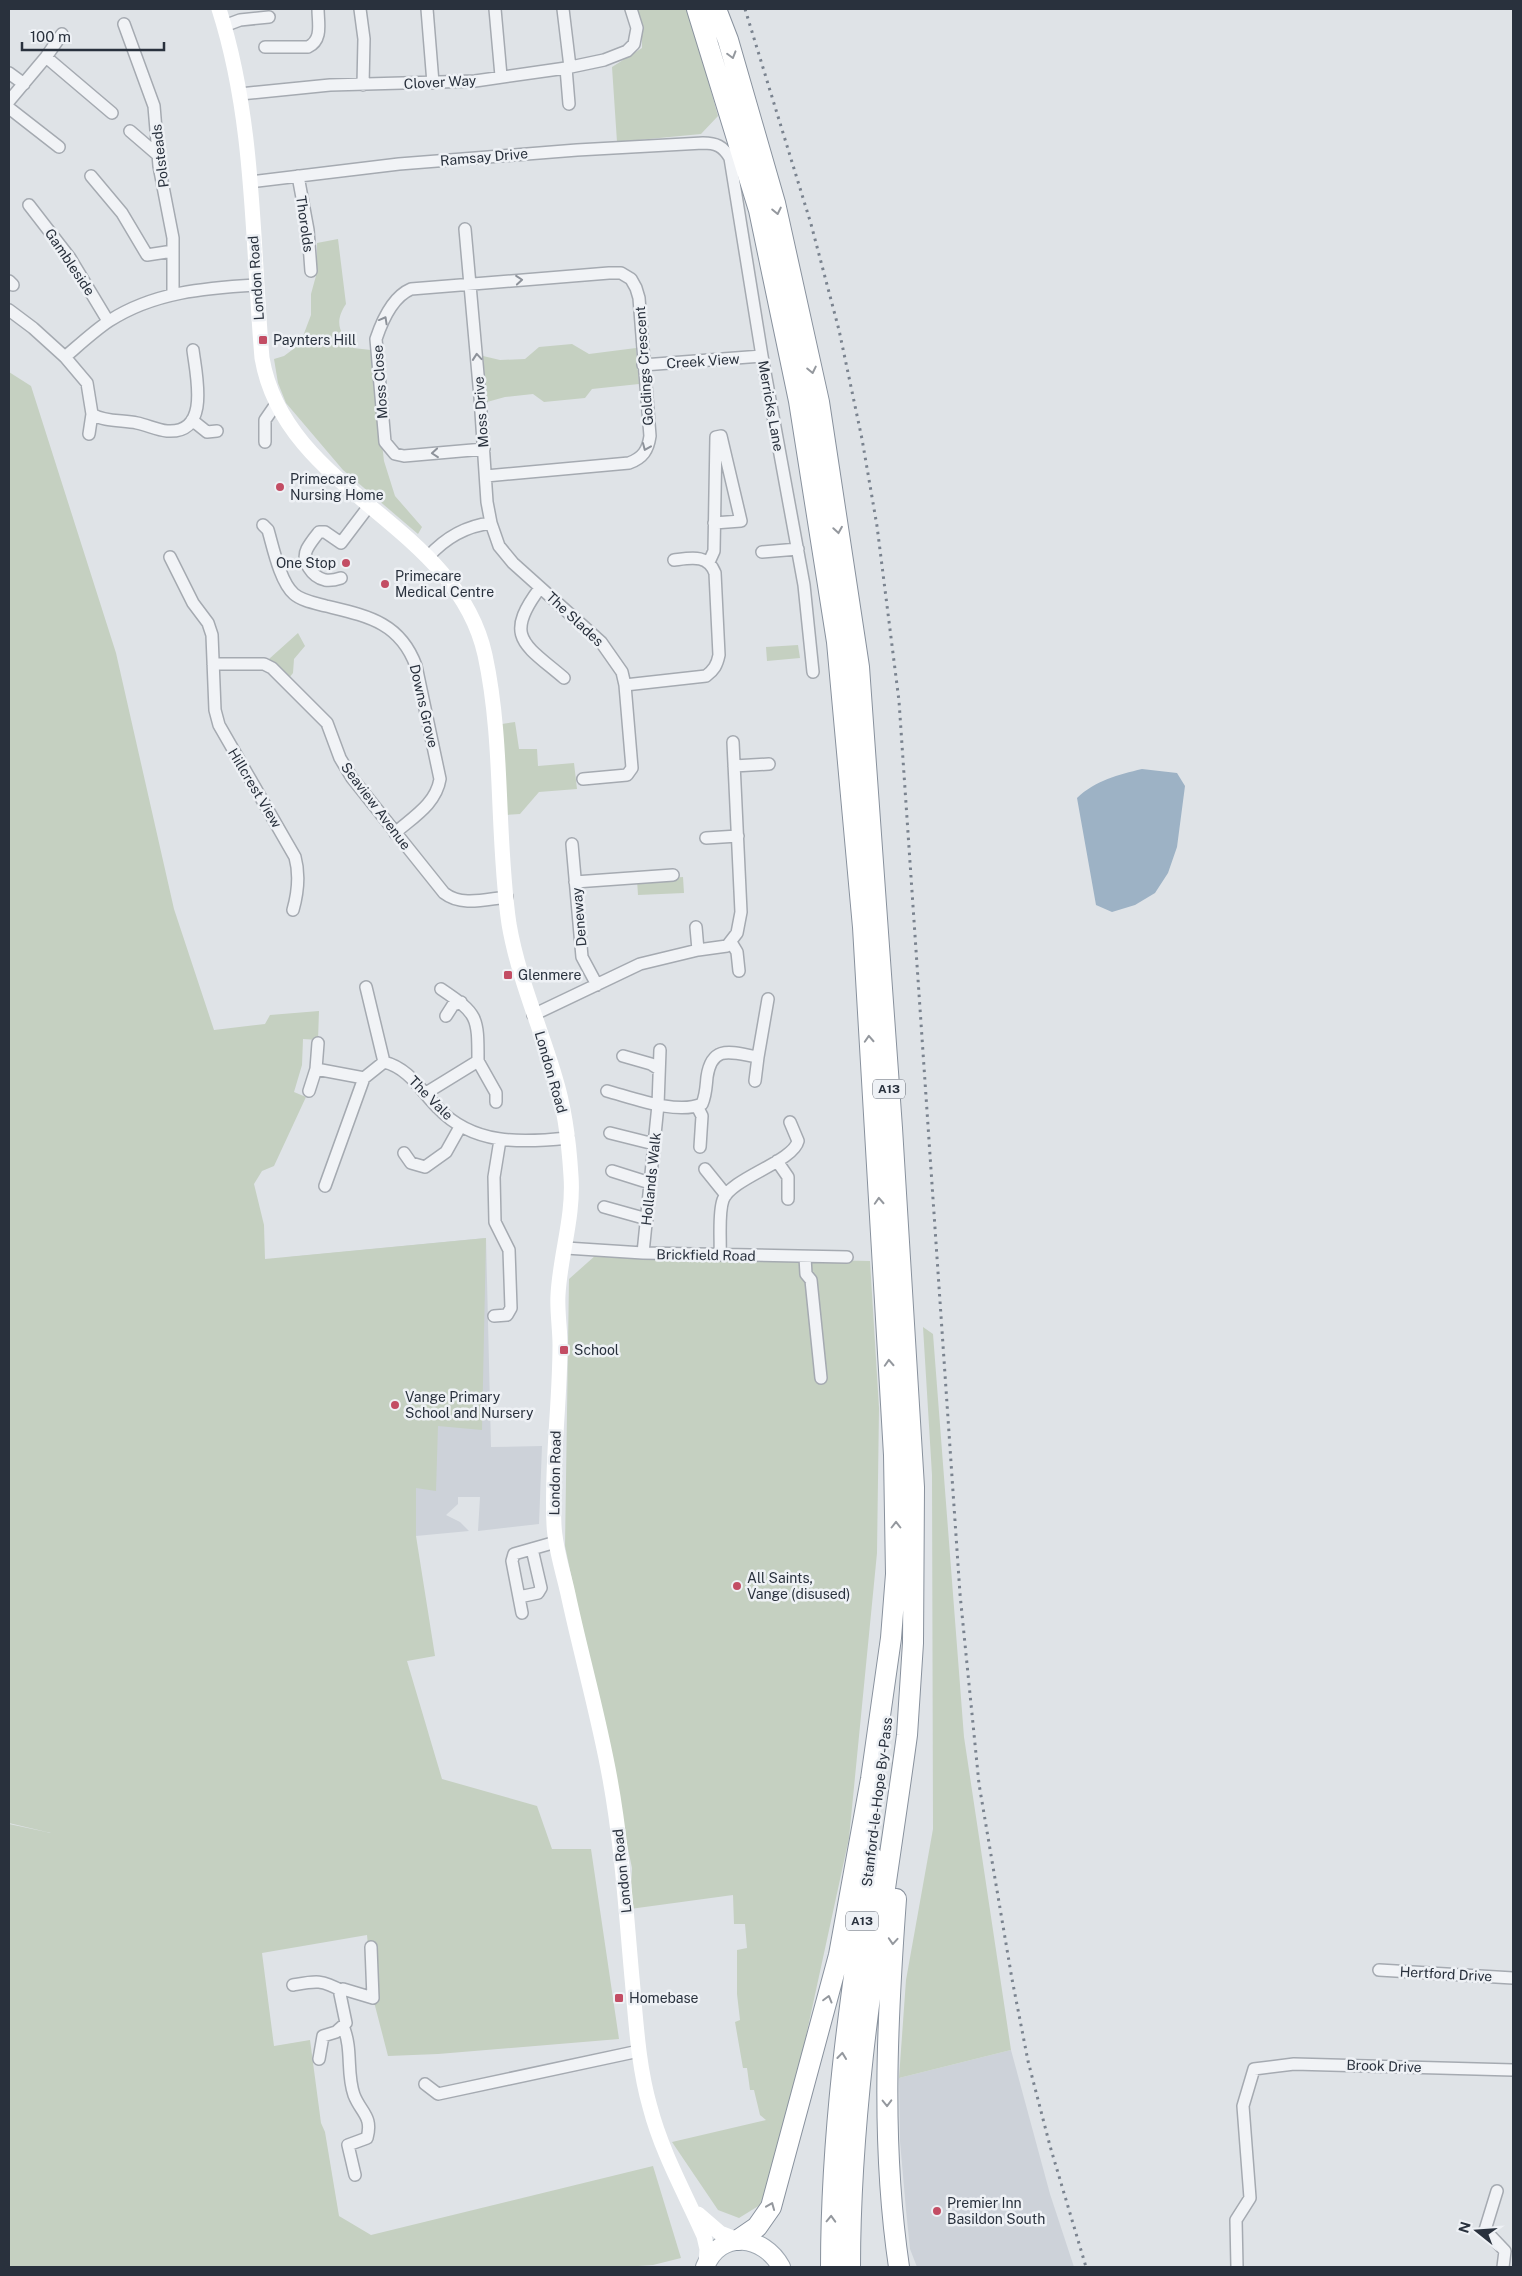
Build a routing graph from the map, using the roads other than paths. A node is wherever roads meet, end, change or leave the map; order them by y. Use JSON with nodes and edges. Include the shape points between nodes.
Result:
{"nodes":[{"id":1,"x":219,"y":9,"type":"edge"},
{"id":2,"x":318,"y":9,"type":"edge"},
{"id":3,"x":360,"y":9,"type":"edge"},
{"id":4,"x":427,"y":9,"type":"edge"},
{"id":5,"x":495,"y":9,"type":"edge"},
{"id":6,"x":563,"y":9,"type":"edge"},
{"id":7,"x":631,"y":9,"type":"edge"},
{"id":8,"x":697,"y":9,"type":"edge"},
{"id":9,"x":716,"y":9,"type":"edge"},
{"id":10,"x":269,"y":16,"type":"dead end"},
{"id":11,"x":124,"y":24,"type":"dead end"},
{"id":12,"x":224,"y":26,"type":"junction"},
{"id":13,"x":62,"y":34,"type":"dead end"},
{"id":14,"x":265,"y":47,"type":"dead end"},
{"id":15,"x":46,"y":57,"type":"junction"},
{"id":16,"x":568,"y":67,"type":"junction"},
{"id":17,"x":9,"y":73,"type":"edge"},
{"id":18,"x":501,"y":76,"type":"junction"},
{"id":19,"x":434,"y":83,"type":"junction"},
{"id":20,"x":24,"y":84,"type":"junction"},
{"id":21,"x":363,"y":85,"type":"junction"},
{"id":22,"x":240,"y":94,"type":"junction"},
{"id":23,"x":9,"y":101,"type":"edge"},
{"id":24,"x":569,"y":104,"type":"dead end"},
{"id":25,"x":9,"y":108,"type":"edge"},
{"id":26,"x":112,"y":113,"type":"dead end"},
{"id":27,"x":130,"y":131,"type":"dead end"},
{"id":28,"x":719,"y":145,"type":"joint"},
{"id":29,"x":60,"y":147,"type":"dead end"},
{"id":30,"x":159,"y":156,"type":"junction"},
{"id":31,"x":91,"y":176,"type":"dead end"},
{"id":32,"x":298,"y":176,"type":"junction"},
{"id":33,"x":250,"y":182,"type":"junction"},
{"id":34,"x":30,"y":205,"type":"dead end"},
{"id":35,"x":464,"y":229,"type":"dead end"},
{"id":36,"x":173,"y":251,"type":"junction"},
{"id":37,"x":311,"y":271,"type":"dead end"},
{"id":38,"x":256,"y":285,"type":"junction"},
{"id":39,"x":470,"y":285,"type":"junction"},
{"id":40,"x":173,"y":293,"type":"junction"},
{"id":41,"x":9,"y":310,"type":"edge"},
{"id":42,"x":108,"y":321,"type":"junction"},
{"id":43,"x":193,"y":350,"type":"dead end"},
{"id":44,"x":762,"y":356,"type":"junction"},
{"id":45,"x":65,"y":358,"type":"junction"},
{"id":46,"x":643,"y":365,"type":"junction"},
{"id":47,"x":276,"y":404,"type":"junction"},
{"id":48,"x":92,"y":414,"type":"junction"},
{"id":49,"x":192,"y":420,"type":"junction"},
{"id":50,"x":217,"y":432,"type":"dead end"},
{"id":51,"x":89,"y":434,"type":"dead end"},
{"id":52,"x":265,"y":442,"type":"dead end"},
{"id":53,"x":484,"y":449,"type":"junction"},
{"id":54,"x":486,"y":476,"type":"junction"},
{"id":55,"x":369,"y":506,"type":"junction"},
{"id":56,"x":491,"y":523,"type":"junction"},
{"id":57,"x":714,"y":523,"type":"junction"},
{"id":58,"x":263,"y":525,"type":"dead end"},
{"id":59,"x":798,"y":549,"type":"junction"},
{"id":60,"x":762,"y":552,"type":"dead end"},
{"id":61,"x":170,"y":557,"type":"dead end"},
{"id":62,"x":428,"y":557,"type":"junction"},
{"id":63,"x":674,"y":560,"type":"dead end"},
{"id":64,"x":709,"y":562,"type":"junction"},
{"id":65,"x":341,"y":578,"type":"dead end"},
{"id":66,"x":540,"y":588,"type":"junction"},
{"id":67,"x":213,"y":664,"type":"junction"},
{"id":68,"x":813,"y":672,"type":"dead end"},
{"id":69,"x":564,"y":678,"type":"dead end"},
{"id":70,"x":625,"y":685,"type":"junction"},
{"id":71,"x":733,"y":742,"type":"dead end"},
{"id":72,"x":770,"y":764,"type":"dead end"},
{"id":73,"x":734,"y":766,"type":"junction"},
{"id":74,"x":583,"y":779,"type":"dead end"},
{"id":75,"x":395,"y":833,"type":"junction"},
{"id":76,"x":738,"y":836,"type":"junction"},
{"id":77,"x":706,"y":838,"type":"dead end"},
{"id":78,"x":572,"y":844,"type":"dead end"},
{"id":79,"x":673,"y":875,"type":"dead end"},
{"id":80,"x":575,"y":882,"type":"junction"},
{"id":81,"x":507,"y":897,"type":"junction"},
{"id":82,"x":293,"y":910,"type":"dead end"},
{"id":83,"x":696,"y":927,"type":"dead end"},
{"id":84,"x":731,"y":942,"type":"junction"},
{"id":85,"x":698,"y":950,"type":"junction"},
{"id":86,"x":739,"y":971,"type":"dead end"},
{"id":87,"x":597,"y":985,"type":"junction"},
{"id":88,"x":366,"y":987,"type":"dead end"},
{"id":89,"x":441,"y":989,"type":"dead end"},
{"id":90,"x":768,"y":999,"type":"dead end"},
{"id":91,"x":461,"y":1002,"type":"junction"},
{"id":92,"x":533,"y":1015,"type":"junction"},
{"id":93,"x":446,"y":1016,"type":"dead end"},
{"id":94,"x":318,"y":1043,"type":"dead end"},
{"id":95,"x":660,"y":1050,"type":"dead end"},
{"id":96,"x":622,"y":1056,"type":"dead end"},
{"id":97,"x":758,"y":1057,"type":"junction"},
{"id":98,"x":478,"y":1061,"type":"junction"},
{"id":99,"x":384,"y":1062,"type":"junction"},
{"id":100,"x":316,"y":1069,"type":"junction"},
{"id":101,"x":659,"y":1069,"type":"junction"},
{"id":102,"x":364,"y":1078,"type":"junction"},
{"id":103,"x":755,"y":1081,"type":"dead end"},
{"id":104,"x":309,"y":1091,"type":"dead end"},
{"id":105,"x":607,"y":1091,"type":"dead end"},
{"id":106,"x":426,"y":1093,"type":"junction"},
{"id":107,"x":496,"y":1102,"type":"dead end"},
{"id":108,"x":658,"y":1105,"type":"junction"},
{"id":109,"x":697,"y":1106,"type":"junction"},
{"id":110,"x":790,"y":1122,"type":"dead end"},
{"id":111,"x":460,"y":1126,"type":"junction"},
{"id":112,"x":610,"y":1132,"type":"dead end"},
{"id":113,"x":568,"y":1138,"type":"junction"},
{"id":114,"x":500,"y":1140,"type":"junction"},
{"id":115,"x":654,"y":1144,"type":"junction"},
{"id":116,"x":700,"y":1147,"type":"dead end"},
{"id":117,"x":404,"y":1153,"type":"dead end"},
{"id":118,"x":777,"y":1161,"type":"junction"},
{"id":119,"x":705,"y":1169,"type":"dead end"},
{"id":120,"x":612,"y":1171,"type":"dead end"},
{"id":121,"x":650,"y":1183,"type":"junction"},
{"id":122,"x":325,"y":1186,"type":"dead end"},
{"id":123,"x":726,"y":1195,"type":"junction"},
{"id":124,"x":788,"y":1200,"type":"dead end"},
{"id":125,"x":604,"y":1208,"type":"dead end"},
{"id":126,"x":647,"y":1219,"type":"junction"},
{"id":127,"x":566,"y":1248,"type":"junction"},
{"id":128,"x":643,"y":1253,"type":"junction"},
{"id":129,"x":720,"y":1255,"type":"junction"},
{"id":130,"x":805,"y":1257,"type":"junction"},
{"id":131,"x":847,"y":1257,"type":"dead end"},
{"id":132,"x":494,"y":1316,"type":"dead end"},
{"id":133,"x":821,"y":1378,"type":"dead end"},
{"id":134,"x":556,"y":1542,"type":"junction"},
{"id":135,"x":532,"y":1549,"type":"junction"},
{"id":136,"x":896,"y":1574,"type":"junction"},
{"id":137,"x":519,"y":1597,"type":"junction"},
{"id":138,"x":522,"y":1613,"type":"dead end"},
{"id":139,"x":907,"y":1735,"type":"junction"},
{"id":140,"x":371,"y":1947,"type":"dead end"},
{"id":141,"x":1379,"y":1970,"type":"dead end"},
{"id":142,"x":1513,"y":1978,"type":"edge"},
{"id":143,"x":293,"y":1985,"type":"dead end"},
{"id":144,"x":342,"y":1991,"type":"junction"},
{"id":145,"x":343,"y":2026,"type":"junction"},
{"id":146,"x":639,"y":2051,"type":"junction"},
{"id":147,"x":319,"y":2059,"type":"dead end"},
{"id":148,"x":1513,"y":2070,"type":"edge"},
{"id":149,"x":425,"y":2084,"type":"dead end"},
{"id":150,"x":355,"y":2175,"type":"dead end"},
{"id":151,"x":1497,"y":2191,"type":"dead end"},
{"id":152,"x":692,"y":2207,"type":"junction"},
{"id":153,"x":738,"y":2240,"type":"junction"},
{"id":154,"x":705,"y":2266,"type":"edge"},
{"id":155,"x":781,"y":2267,"type":"edge"},
{"id":156,"x":831,"y":2267,"type":"edge"},
{"id":157,"x":850,"y":2267,"type":"edge"},
{"id":158,"x":899,"y":2267,"type":"edge"},
{"id":159,"x":1236,"y":2267,"type":"edge"},
{"id":160,"x":1503,"y":2267,"type":"edge"}],
"edges":[{"from":1,"to":12,"type":"main road","name":"London Road"},
{"from":2,"to":14,"type":"street","via":[[319,32],[314,44],[308,47]]},
{"from":3,"to":21,"type":"street","via":[[364,39]]},
{"from":4,"to":19,"type":"street"},
{"from":5,"to":18,"type":"street"},
{"from":6,"to":16,"type":"street"},
{"from":7,"to":16,"type":"street","name":"Clover Way","via":[[637,28],[634,44],[618,55]]},
{"from":136,"to":8,"type":"highway","number":"A13","one_way":true,"via":[[892,1409],[863,937],[837,642],[799,401],[759,210]]},
{"from":9,"to":139,"type":"highway","number":"A13","one_way":true,"via":[[775,203],[817,393],[859,667],[914,1487],[913,1643]]},
{"from":10,"to":12,"type":"street"},
{"from":11,"to":30,"type":"street","name":"Polsteads","via":[[154,106]]},
{"from":12,"to":22,"type":"main road","name":"London Road"},
{"from":13,"to":15,"type":"street"},
{"from":15,"to":20,"type":"street"},
{"from":15,"to":26,"type":"street"},
{"from":16,"to":18,"type":"street","name":"Clover Way"},
{"from":16,"to":24,"type":"street"},
{"from":17,"to":20,"type":"street"},
{"from":18,"to":19,"type":"street","name":"Clover Way"},
{"from":19,"to":21,"type":"street","name":"Clover Way"},
{"from":20,"to":23,"type":"street"},
{"from":21,"to":22,"type":"street","name":"Clover Way","via":[[311,86]]},
{"from":22,"to":33,"type":"main road","name":"London Road"},
{"from":25,"to":29,"type":"street"},
{"from":27,"to":30,"type":"street"},
{"from":28,"to":32,"type":"street","name":"Ramsay Drive","via":[[703,143],[577,150],[399,164]]},
{"from":28,"to":44,"type":"street","name":"Merricks Lane","via":[[730,158]]},
{"from":30,"to":36,"type":"street","name":"Polsteads"},
{"from":31,"to":36,"type":"street","via":[[122,213],[147,255]]},
{"from":32,"to":33,"type":"street","name":"Ramsay Drive"},
{"from":32,"to":37,"type":"street","name":"Thorolds","via":[[308,230]]},
{"from":33,"to":38,"type":"main road","name":"London Road"},
{"from":34,"to":42,"type":"street","name":"Gambleside","via":[[70,258]]},
{"from":35,"to":39,"type":"street","name":"Moss Drive"},
{"from":36,"to":40,"type":"street","name":"Polsteads"},
{"from":38,"to":40,"type":"street"},
{"from":38,"to":47,"type":"main road","name":"London Road","via":[[262,358],[266,380]]},
{"from":39,"to":46,"type":"street","name":"Goldings Crescent","one_way":true,"via":[[621,273],[631,279],[637,290]]},
{"from":53,"to":39,"type":"street","name":"Moss Drive","one_way":true},
{"from":53,"to":39,"type":"street","name":"Moss Close","one_way":true,"via":[[404,456],[395,454],[384,442],[376,339],[380,328],[402,292]]},
{"from":40,"to":42,"type":"street"},
{"from":41,"to":45,"type":"street"},
{"from":42,"to":45,"type":"street"},
{"from":43,"to":49,"type":"street","via":[[199,398],[198,411]]},
{"from":44,"to":46,"type":"street","name":"Creek View"},
{"from":44,"to":59,"type":"street","name":"Merricks Lane"},
{"from":45,"to":48,"type":"street","via":[[88,383]]},
{"from":46,"to":54,"type":"street","name":"Goldings Crescent","one_way":true,"via":[[650,436],[648,446],[638,460]]},
{"from":47,"to":52,"type":"street","via":[[265,420]]},
{"from":47,"to":55,"type":"main road","name":"London Road","via":[[315,456]]},
{"from":48,"to":49,"type":"street","via":[[166,431],[182,428]]},
{"from":48,"to":51,"type":"street"},
{"from":49,"to":50,"type":"street","via":[[207,432]]},
{"from":53,"to":54,"type":"street","name":"Moss Drive"},
{"from":54,"to":56,"type":"street","name":"Moss Drive"},
{"from":55,"to":62,"type":"main road","name":"London Road"},
{"from":55,"to":65,"type":"street","via":[[341,543],[325,532],[319,532],[306,550],[306,563],[315,574],[323,580]]},
{"from":56,"to":62,"type":"street","via":[[464,530],[444,540]]},
{"from":56,"to":66,"type":"street","name":"The Slades","via":[[499,546]]},
{"from":57,"to":57,"type":"street","via":[[716,437],[721,436],[740,521]]},
{"from":57,"to":64,"type":"street","via":[[714,551]]},
{"from":58,"to":75,"type":"street","name":"Downs Grove","via":[[268,530],[281,572],[293,594],[372,618],[404,642],[411,652],[440,779],[432,801]]},
{"from":59,"to":60,"type":"street"},
{"from":59,"to":68,"type":"street","name":"Merricks Lane"},
{"from":61,"to":67,"type":"street","name":"Hillcrest View","via":[[193,603],[208,623],[212,635]]},
{"from":62,"to":81,"type":"main road","name":"London Road","via":[[459,593],[473,617],[484,651],[492,694]]},
{"from":63,"to":64,"type":"street","via":[[696,558]]},
{"from":64,"to":70,"type":"street","via":[[715,573],[719,655],[713,671],[706,676]]},
{"from":66,"to":69,"type":"street","via":[[525,607],[520,628],[522,638]]},
{"from":66,"to":70,"type":"street","name":"The Slades","via":[[601,642],[622,672]]},
{"from":67,"to":75,"type":"street","name":"Seaview Avenue","via":[[256,663],[272,668],[327,723],[340,758],[352,778]]},
{"from":67,"to":82,"type":"street","name":"Hillcrest View","via":[[215,710],[219,725],[295,856],[298,893]]},
{"from":70,"to":74,"type":"street","name":"The Slades","via":[[632,768],[627,775]]},
{"from":71,"to":73,"type":"street"},
{"from":72,"to":73,"type":"street"},
{"from":73,"to":76,"type":"street"},
{"from":75,"to":81,"type":"street","name":"Seaview Avenue","via":[[450,898],[464,901]]},
{"from":76,"to":77,"type":"street"},
{"from":76,"to":84,"type":"street","via":[[741,912],[737,933]]},
{"from":78,"to":80,"type":"street","name":"Deneway"},
{"from":79,"to":80,"type":"street"},
{"from":80,"to":87,"type":"street","name":"Deneway","via":[[582,957]]},
{"from":81,"to":92,"type":"main road","name":"London Road","via":[[520,971]]},
{"from":83,"to":85,"type":"street"},
{"from":84,"to":85,"type":"street","via":[[728,946]]},
{"from":84,"to":86,"type":"street","via":[[738,952]]},
{"from":85,"to":87,"type":"street","via":[[640,964]]},
{"from":87,"to":92,"type":"street"},
{"from":88,"to":99,"type":"street"},
{"from":89,"to":91,"type":"street"},
{"from":90,"to":97,"type":"street"},
{"from":91,"to":93,"type":"street","via":[[453,1005]]},
{"from":91,"to":98,"type":"street","via":[[469,1008],[478,1028]]},
{"from":92,"to":113,"type":"main road","name":"London Road","via":[[554,1072]]},
{"from":94,"to":100,"type":"street"},
{"from":95,"to":101,"type":"street","name":"Hollands Walk"},
{"from":96,"to":101,"type":"street"},
{"from":97,"to":103,"type":"street"},
{"from":97,"to":109,"type":"street","via":[[721,1052],[714,1056],[710,1063],[706,1095],[702,1104]]},
{"from":98,"to":106,"type":"street"},
{"from":98,"to":107,"type":"street","via":[[496,1093]]},
{"from":99,"to":102,"type":"street"},
{"from":99,"to":106,"type":"street","name":"The Vale","via":[[397,1065]]},
{"from":100,"to":102,"type":"street"},
{"from":100,"to":104,"type":"street"},
{"from":101,"to":108,"type":"street","name":"Hollands Walk"},
{"from":102,"to":122,"type":"street"},
{"from":105,"to":108,"type":"street"},
{"from":106,"to":111,"type":"street","name":"The Vale","via":[[438,1109]]},
{"from":108,"to":109,"type":"street"},
{"from":108,"to":115,"type":"street","name":"Hollands Walk"},
{"from":109,"to":116,"type":"street","via":[[702,1116]]},
{"from":110,"to":118,"type":"street","via":[[798,1144]]},
{"from":111,"to":114,"type":"street","name":"The Vale"},
{"from":111,"to":117,"type":"street","via":[[446,1152],[425,1167],[408,1168]]},
{"from":112,"to":115,"type":"street"},
{"from":113,"to":114,"type":"street","name":"The Vale","via":[[528,1142]]},
{"from":113,"to":127,"type":"main road","name":"London Road","via":[[572,1183]]},
{"from":114,"to":132,"type":"street","via":[[494,1177],[494,1222],[509,1250],[511,1308],[507,1315]]},
{"from":115,"to":121,"type":"street","name":"Hollands Walk"},
{"from":118,"to":123,"type":"street"},
{"from":118,"to":124,"type":"street","via":[[788,1177]]},
{"from":119,"to":123,"type":"street"},
{"from":120,"to":121,"type":"street"},
{"from":121,"to":126,"type":"street","name":"Hollands Walk"},
{"from":123,"to":129,"type":"street","via":[[722,1204]]},
{"from":125,"to":126,"type":"street"},
{"from":126,"to":128,"type":"street","name":"Hollands Walk"},
{"from":127,"to":128,"type":"street","name":"Brickfield Road"},
{"from":127,"to":134,"type":"main road","name":"London Road","via":[[558,1294]]},
{"from":128,"to":129,"type":"street","name":"Brickfield Road"},
{"from":129,"to":130,"type":"street","name":"Brickfield Road"},
{"from":130,"to":131,"type":"street","name":"Brickfield Road"},
{"from":130,"to":133,"type":"street","via":[[806,1274],[811,1280]]},
{"from":134,"to":135,"type":"street"},
{"from":134,"to":146,"type":"main road","name":"London Road","via":[[613,1795]]},
{"from":135,"to":137,"type":"street","via":[[514,1554],[512,1560]]},
{"from":135,"to":137,"type":"street","via":[[541,1588],[538,1593]]},
{"from":153,"to":136,"type":"highway","number":"A13","one_way":true,"via":[[758,2228],[771,2207],[839,1955],[873,1769],[891,1638]]},
{"from":156,"to":136,"type":"highway","name":"Stanford-le-Hope By-Pass","number":"A13","one_way":true,"via":[[832,2185],[841,2069],[885,1750],[892,1682]]},
{"from":137,"to":138,"type":"street"},
{"from":139,"to":157,"type":"highway","number":"A13","via":[[867,2010],[851,2182]]},
{"from":139,"to":158,"type":"highway","number":"A13","one_way":true,"via":[[888,2004],[887,2068],[889,2167]]},
{"from":140,"to":144,"type":"street","via":[[374,1998]]},
{"from":141,"to":142,"type":"street","name":"Hertford Drive"},
{"from":143,"to":144,"type":"street","via":[[327,1982]]},
{"from":144,"to":145,"type":"street","via":[[346,2023]]},
{"from":145,"to":147,"type":"street","via":[[323,2036]]},
{"from":145,"to":150,"type":"street","via":[[348,2037],[355,2097],[370,2127],[367,2138],[348,2145]]},
{"from":146,"to":149,"type":"street","via":[[438,2094]]},
{"from":146,"to":152,"type":"main road","name":"London Road","via":[[660,2139]]},
{"from":148,"to":159,"type":"street","name":"Brook Drive","via":[[1294,2064],[1254,2069],[1243,2106],[1250,2198],[1236,2220]]},
{"from":151,"to":160,"type":"street","via":[[1485,2230],[1505,2251]]},
{"from":152,"to":153,"type":"main road","name":"London Road","via":[[714,2230]]},
{"from":152,"to":154,"type":"main road","name":"London Road","via":[[706,2242]]},
{"from":153,"to":154,"type":"main road","via":[[715,2250]]},
{"from":153,"to":155,"type":"main road","via":[[762,2247]]}]}
